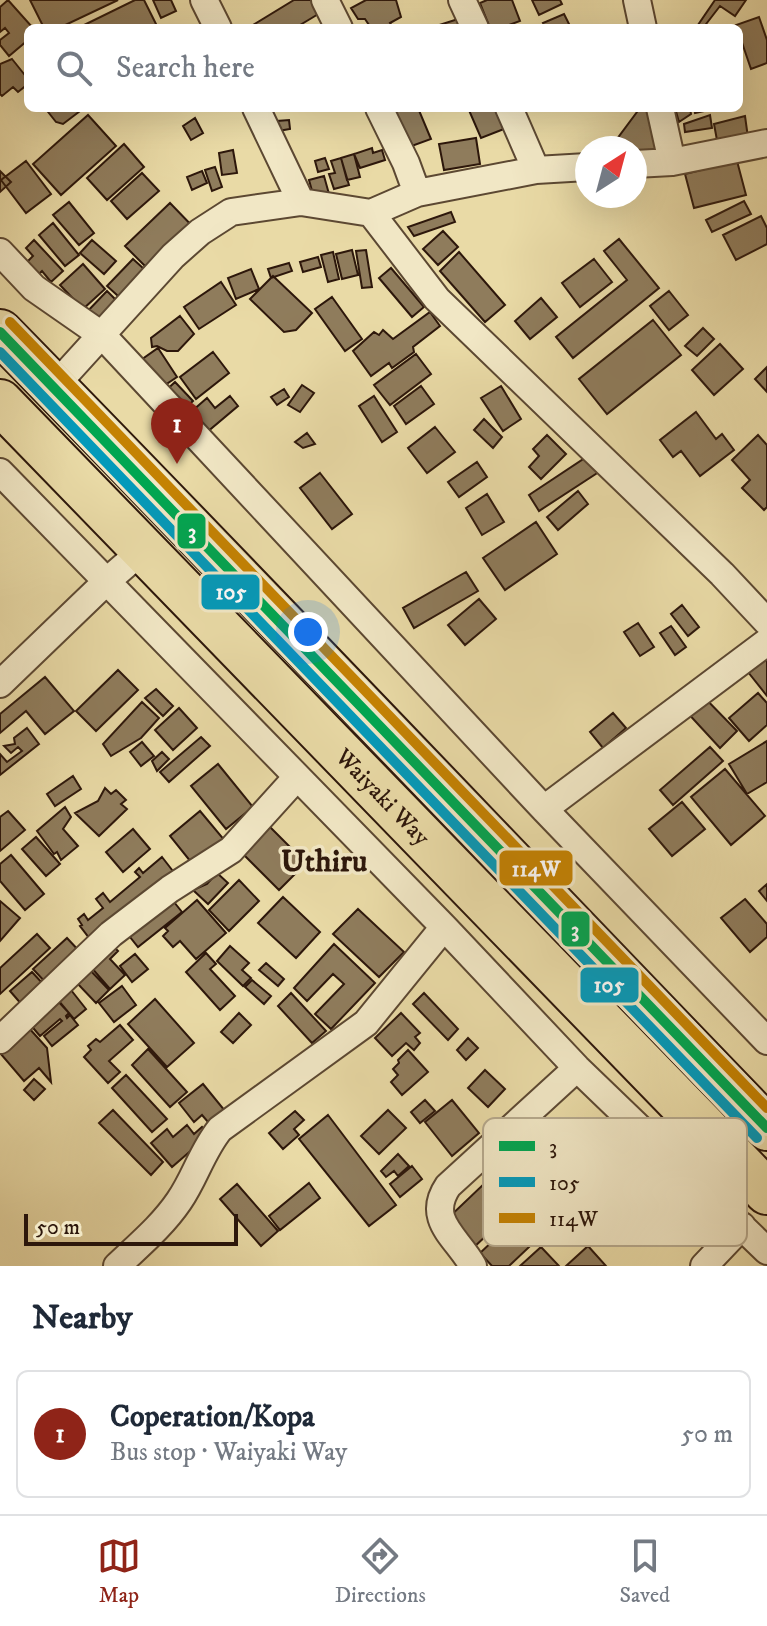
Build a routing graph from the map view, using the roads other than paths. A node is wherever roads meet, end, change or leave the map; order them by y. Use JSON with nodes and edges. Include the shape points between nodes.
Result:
{"nodes":[{"id":1,"x":204,"y":0,"type":"edge"},
{"id":2,"x":325,"y":0,"type":"edge"},
{"id":3,"x":462,"y":0,"type":"edge"},
{"id":4,"x":637,"y":0,"type":"edge"},
{"id":5,"x":216,"y":24,"type":"edge"},
{"id":6,"x":337,"y":24,"type":"edge"},
{"id":7,"x":473,"y":24,"type":"edge"},
{"id":8,"x":642,"y":24,"type":"edge"},
{"id":9,"x":258,"y":112,"type":"edge"},
{"id":10,"x":381,"y":112,"type":"edge"},
{"id":11,"x":511,"y":112,"type":"edge"},
{"id":12,"x":661,"y":112,"type":"edge"},
{"id":13,"x":767,"y":143,"type":"edge"},
{"id":14,"x":672,"y":162,"type":"junction"},
{"id":15,"x":647,"y":163,"type":"edge"},
{"id":16,"x":575,"y":168,"type":"edge"},
{"id":17,"x":536,"y":170,"type":"junction"},
{"id":18,"x":417,"y":193,"type":"junction"},
{"id":19,"x":301,"y":202,"type":"junction"},
{"id":20,"x":371,"y":213,"type":"junction"},
{"id":21,"x":0,"y":252,"type":"edge"},
{"id":22,"x":0,"y":332,"type":"edge"},
{"id":23,"x":103,"y":336,"type":"junction"},
{"id":24,"x":54,"y":387,"type":"junction"},
{"id":25,"x":0,"y":402,"type":"edge"},
{"id":26,"x":0,"y":472,"type":"edge"},
{"id":27,"x":145,"y":548,"type":"junction"},
{"id":28,"x":107,"y":581,"type":"junction"},
{"id":29,"x":767,"y":622,"type":"edge"},
{"id":30,"x":767,"y":642,"type":"edge"},
{"id":31,"x":0,"y":684,"type":"edge"},
{"id":32,"x":297,"y":777,"type":"junction"},
{"id":33,"x":544,"y":809,"type":"junction"},
{"id":34,"x":444,"y":927,"type":"junction"},
{"id":35,"x":0,"y":1040,"type":"edge"},
{"id":36,"x":767,"y":1041,"type":"edge"},
{"id":37,"x":577,"y":1068,"type":"junction"},
{"id":38,"x":758,"y":1107,"type":"edge"},
{"id":39,"x":522,"y":1118,"type":"edge"},
{"id":40,"x":640,"y":1118,"type":"edge"},
{"id":41,"x":670,"y":1118,"type":"edge"},
{"id":42,"x":483,"y":1154,"type":"edge"},
{"id":43,"x":754,"y":1209,"type":"edge"},
{"id":44,"x":722,"y":1246,"type":"edge"},
{"id":45,"x":767,"y":1251,"type":"edge"},
{"id":46,"x":117,"y":1266,"type":"edge"},
{"id":47,"x":473,"y":1266,"type":"edge"},
{"id":48,"x":704,"y":1266,"type":"edge"}],
"edges":[{"from":1,"to":5,"type":"street"},
{"from":2,"to":6,"type":"street"},
{"from":3,"to":7,"type":"street"},
{"from":4,"to":8,"type":"street"},
{"from":9,"to":19,"type":"street"},
{"from":10,"to":18,"type":"street"},
{"from":11,"to":17,"type":"street"},
{"from":12,"to":14,"type":"street"},
{"from":13,"to":14,"type":"street"},
{"from":14,"to":15,"type":"street"},
{"from":16,"to":17,"type":"street"},
{"from":17,"to":18,"type":"street"},
{"from":18,"to":20,"type":"street"},
{"from":19,"to":20,"type":"street"},
{"from":19,"to":23,"type":"street","via":[[231,212],[200,232]]},
{"from":20,"to":29,"type":"street","via":[[437,299]]},
{"from":21,"to":23,"type":"street","via":[[34,288]]},
{"from":22,"to":24,"type":"highway","name":"Waiyaki Way"},
{"from":23,"to":24,"type":"street"},
{"from":23,"to":33,"type":"street"},
{"from":24,"to":38,"type":"highway","name":"Waiyaki Way","via":[[653,1012]]},
{"from":25,"to":27,"type":"highway","name":"Waiyaki Way"},
{"from":26,"to":28,"type":"street"},
{"from":27,"to":28,"type":"street"},
{"from":27,"to":41,"type":"highway","name":"Waiyaki Way"},
{"from":28,"to":31,"type":"street"},
{"from":28,"to":32,"type":"street"},
{"from":30,"to":33,"type":"street"},
{"from":32,"to":34,"type":"street"},
{"from":32,"to":35,"type":"street","via":[[231,850],[111,934]]},
{"from":33,"to":36,"type":"street"},
{"from":34,"to":37,"type":"street"},
{"from":34,"to":46,"type":"street","via":[[366,1023],[220,1129],[167,1217]]},
{"from":37,"to":39,"type":"street"},
{"from":37,"to":40,"type":"street"},
{"from":42,"to":47,"type":"street","via":[[439,1200],[440,1219]]},
{"from":43,"to":45,"type":"street"},
{"from":44,"to":48,"type":"street"}]}
